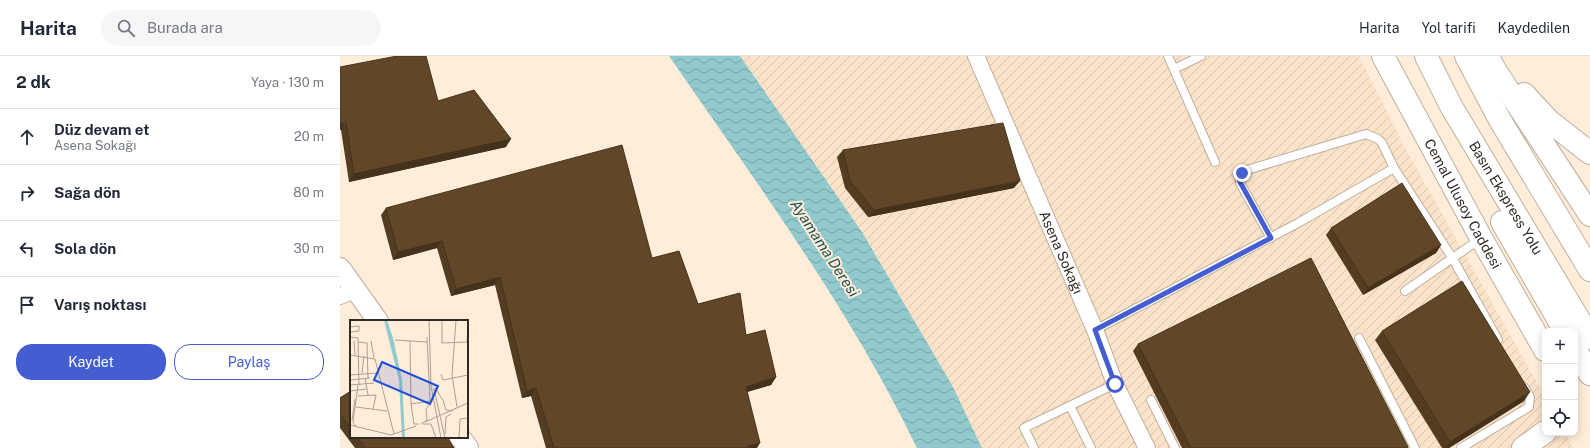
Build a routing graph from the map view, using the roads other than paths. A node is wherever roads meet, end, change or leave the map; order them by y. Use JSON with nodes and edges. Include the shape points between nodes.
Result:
{"nodes":[{"id":1,"x":976,"y":56,"type":"edge"},
{"id":2,"x":1168,"y":56,"type":"edge"},
{"id":3,"x":1201,"y":56,"type":"edge"},
{"id":4,"x":1383,"y":56,"type":"edge"},
{"id":5,"x":1426,"y":56,"type":"edge"},
{"id":6,"x":1466,"y":56,"type":"edge"},
{"id":7,"x":1488,"y":56,"type":"edge"},
{"id":8,"x":1495,"y":56,"type":"edge"},
{"id":9,"x":1174,"y":69,"type":"junction"},
{"id":10,"x":1451,"y":106,"type":"junction"},
{"id":11,"x":1590,"y":153,"type":"edge"},
{"id":12,"x":1215,"y":162,"type":"dead end"},
{"id":13,"x":1394,"y":168,"type":"junction"},
{"id":14,"x":1590,"y":215,"type":"edge"},
{"id":15,"x":1271,"y":238,"type":"junction"},
{"id":16,"x":1481,"y":238,"type":"junction"},
{"id":17,"x":1453,"y":259,"type":"junction"},
{"id":18,"x":340,"y":268,"type":"edge"},
{"id":19,"x":1590,"y":270,"type":"edge"},
{"id":20,"x":1405,"y":291,"type":"dead end"},
{"id":21,"x":348,"y":293,"type":"edge"},
{"id":22,"x":377,"y":320,"type":"edge"},
{"id":23,"x":1563,"y":328,"type":"edge"},
{"id":24,"x":1095,"y":330,"type":"junction"},
{"id":25,"x":1358,"y":338,"type":"dead end"},
{"id":26,"x":1590,"y":338,"type":"edge"},
{"id":27,"x":1542,"y":345,"type":"edge"},
{"id":28,"x":1502,"y":346,"type":"edge"},
{"id":29,"x":1578,"y":354,"type":"edge"},
{"id":30,"x":1590,"y":374,"type":"edge"},
{"id":31,"x":1520,"y":380,"type":"edge"},
{"id":32,"x":1115,"y":384,"type":"junction"},
{"id":33,"x":1151,"y":400,"type":"dead end"},
{"id":34,"x":1070,"y":406,"type":"junction"},
{"id":35,"x":1542,"y":434,"type":"edge"},
{"id":36,"x":461,"y":438,"type":"edge"},
{"id":37,"x":468,"y":448,"type":"edge"},
{"id":38,"x":1034,"y":448,"type":"edge"},
{"id":39,"x":1091,"y":448,"type":"edge"},
{"id":40,"x":1147,"y":448,"type":"edge"},
{"id":41,"x":1175,"y":448,"type":"edge"},
{"id":42,"x":1415,"y":448,"type":"edge"},
{"id":43,"x":1461,"y":448,"type":"edge"},
{"id":44,"x":1523,"y":448,"type":"edge"}],
"edges":[{"from":1,"to":24,"type":"street","name":"Asena Sokağı"},
{"from":2,"to":9,"type":"lane"},
{"from":3,"to":9,"type":"lane"},
{"from":4,"to":16,"type":"main road","name":"Cemal Ulusoy Caddesi"},
{"from":5,"to":10,"type":"main road","name":"Basın Ekspress Yolu"},
{"from":6,"to":19,"type":"main road","via":[[1500,120]]},
{"from":7,"to":14,"type":"main road"},
{"from":8,"to":11,"type":"main road","via":[[1526,98],[1548,121]]},
{"from":9,"to":12,"type":"lane"},
{"from":10,"to":23,"type":"main road","via":[[1472,165],[1487,195]]},
{"from":10,"to":26,"type":"main road","name":"Basın Ekspress Yolu"},
{"from":13,"to":15,"type":"lane"},
{"from":13,"to":15,"type":"lane","via":[[1382,142],[1366,134],[1244,171],[1240,175],[1240,182]]},
{"from":13,"to":17,"type":"lane"},
{"from":15,"to":24,"type":"lane"},
{"from":16,"to":17,"type":"lane"},
{"from":16,"to":27,"type":"main road","name":"Cemal Ulusoy Caddesi"},
{"from":17,"to":20,"type":"lane"},
{"from":17,"to":28,"type":"lane"},
{"from":18,"to":21,"type":"street"},
{"from":21,"to":22,"type":"street"},
{"from":24,"to":32,"type":"street","name":"Asena Sokağı"},
{"from":25,"to":42,"type":"lane"},
{"from":29,"to":30,"type":"main road"},
{"from":31,"to":43,"type":"lane","via":[[1530,397],[1529,407]]},
{"from":32,"to":34,"type":"lane"},
{"from":32,"to":40,"type":"street","name":"Asena Sokağı"},
{"from":33,"to":41,"type":"lane"},
{"from":34,"to":38,"type":"lane","via":[[1024,428]]},
{"from":34,"to":39,"type":"lane"},
{"from":35,"to":44,"type":"main road"},
{"from":36,"to":37,"type":"street"}]}
